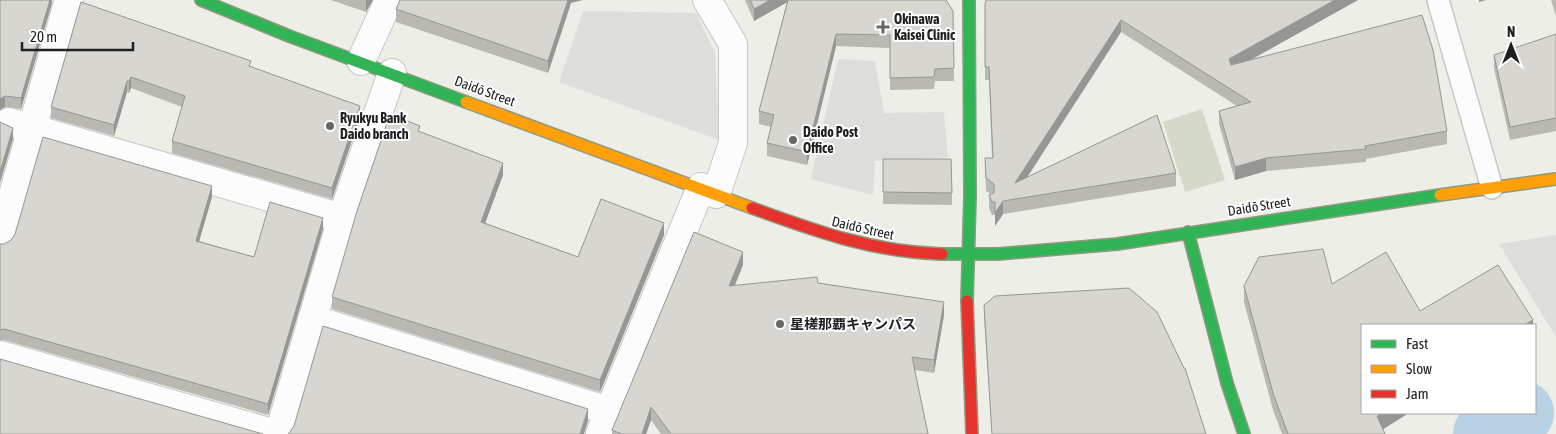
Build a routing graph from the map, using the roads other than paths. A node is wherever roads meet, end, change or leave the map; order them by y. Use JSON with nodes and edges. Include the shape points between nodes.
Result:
{"nodes":[{"id":1,"x":69,"y":0,"type":"edge"},
{"id":2,"x":201,"y":0,"type":"edge"},
{"id":3,"x":389,"y":0,"type":"edge"},
{"id":4,"x":707,"y":0,"type":"edge"},
{"id":5,"x":969,"y":0,"type":"edge"},
{"id":6,"x":1438,"y":0,"type":"edge"},
{"id":7,"x":361,"y":61,"type":"junction"},
{"id":8,"x":392,"y":72,"type":"junction"},
{"id":9,"x":20,"y":126,"type":"junction"},
{"id":10,"x":1556,"y":179,"type":"edge"},
{"id":11,"x":1492,"y":188,"type":"junction"},
{"id":12,"x":709,"y":190,"type":"junction"},
{"id":13,"x":342,"y":218,"type":"junction"},
{"id":14,"x":1188,"y":232,"type":"junction"},
{"id":15,"x":0,"y":240,"type":"edge"},
{"id":16,"x":968,"y":255,"type":"junction"},
{"id":17,"x":312,"y":318,"type":"junction"},
{"id":18,"x":0,"y":355,"type":"edge"},
{"id":19,"x":605,"y":422,"type":"edge"},
{"id":20,"x":278,"y":434,"type":"edge"},
{"id":21,"x":972,"y":434,"type":"edge"},
{"id":22,"x":1244,"y":434,"type":"edge"}],
"edges":[{"from":1,"to":9,"type":"street"},
{"from":2,"to":7,"type":"main road","name":"Daidō Street"},
{"from":3,"to":7,"type":"street"},
{"from":4,"to":12,"type":"street","via":[[733,44],[733,143]]},
{"from":5,"to":16,"type":"main road"},
{"from":6,"to":11,"type":"lane"},
{"from":7,"to":8,"type":"main road","name":"Daidō Street"},
{"from":8,"to":12,"type":"main road","name":"Daidō Street"},
{"from":8,"to":13,"type":"street"},
{"from":9,"to":13,"type":"street"},
{"from":9,"to":15,"type":"street"},
{"from":10,"to":11,"type":"main road","name":"Daidō Street"},
{"from":11,"to":14,"type":"main road","name":"Daidō Street"},
{"from":12,"to":16,"type":"main road","name":"Daidō Street","via":[[849,242],[895,251]]},
{"from":12,"to":19,"type":"street"},
{"from":13,"to":17,"type":"street"},
{"from":14,"to":16,"type":"main road","name":"Daidō Street","via":[[1100,244]]},
{"from":14,"to":22,"type":"main road"},
{"from":16,"to":21,"type":"main road","via":[[966,325]]},
{"from":17,"to":19,"type":"street"},
{"from":17,"to":20,"type":"street"},
{"from":18,"to":20,"type":"street"}]}
